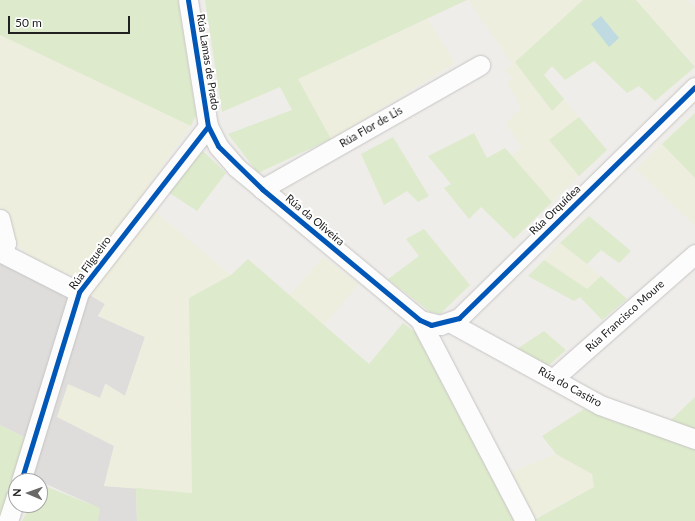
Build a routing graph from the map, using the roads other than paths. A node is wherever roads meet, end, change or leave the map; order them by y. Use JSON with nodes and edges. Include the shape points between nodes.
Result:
{"nodes":[{"id":1,"x":188,"y":0,"type":"edge"},
{"id":2,"x":480,"y":65,"type":"dead end"},
{"id":3,"x":695,"y":87,"type":"edge"},
{"id":4,"x":208,"y":126,"type":"junction"},
{"id":5,"x":262,"y":189,"type":"junction"},
{"id":6,"x":0,"y":219,"type":"edge"},
{"id":7,"x":0,"y":252,"type":"edge"},
{"id":8,"x":695,"y":254,"type":"edge"},
{"id":9,"x":79,"y":292,"type":"junction"},
{"id":10,"x":420,"y":320,"type":"junction"},
{"id":11,"x":451,"y":323,"type":"junction"},
{"id":12,"x":554,"y":378,"type":"junction"},
{"id":13,"x":695,"y":439,"type":"edge"},
{"id":14,"x":23,"y":473,"type":"edge"},
{"id":15,"x":525,"y":521,"type":"edge"}],
"edges":[{"from":1,"to":4,"type":"street","name":"Rúa Lamas de Prado"},
{"from":2,"to":5,"type":"street","name":"Rúa Flor de Lis"},
{"from":3,"to":11,"type":"street","name":"Rúa Orquídea"},
{"from":4,"to":5,"type":"street","name":"Rúa da Oliveira","via":[[218,146]]},
{"from":4,"to":9,"type":"street","name":"Rúa Filgueiro"},
{"from":5,"to":10,"type":"street","name":"Rúa da Oliveira"},
{"from":6,"to":7,"type":"street","via":[[6,243]]},
{"from":7,"to":9,"type":"street"},
{"from":8,"to":12,"type":"street","name":"Rúa Francisco Moure"},
{"from":9,"to":14,"type":"street","name":"Rúa Filgueiro"},
{"from":10,"to":11,"type":"street","via":[[431,325]]},
{"from":10,"to":15,"type":"street","name":"Rúa da Oliveira"},
{"from":11,"to":12,"type":"street","name":"Rúa do Castiro"},
{"from":12,"to":13,"type":"street","name":"Rúa do Castiro","via":[[600,405]]}]}
